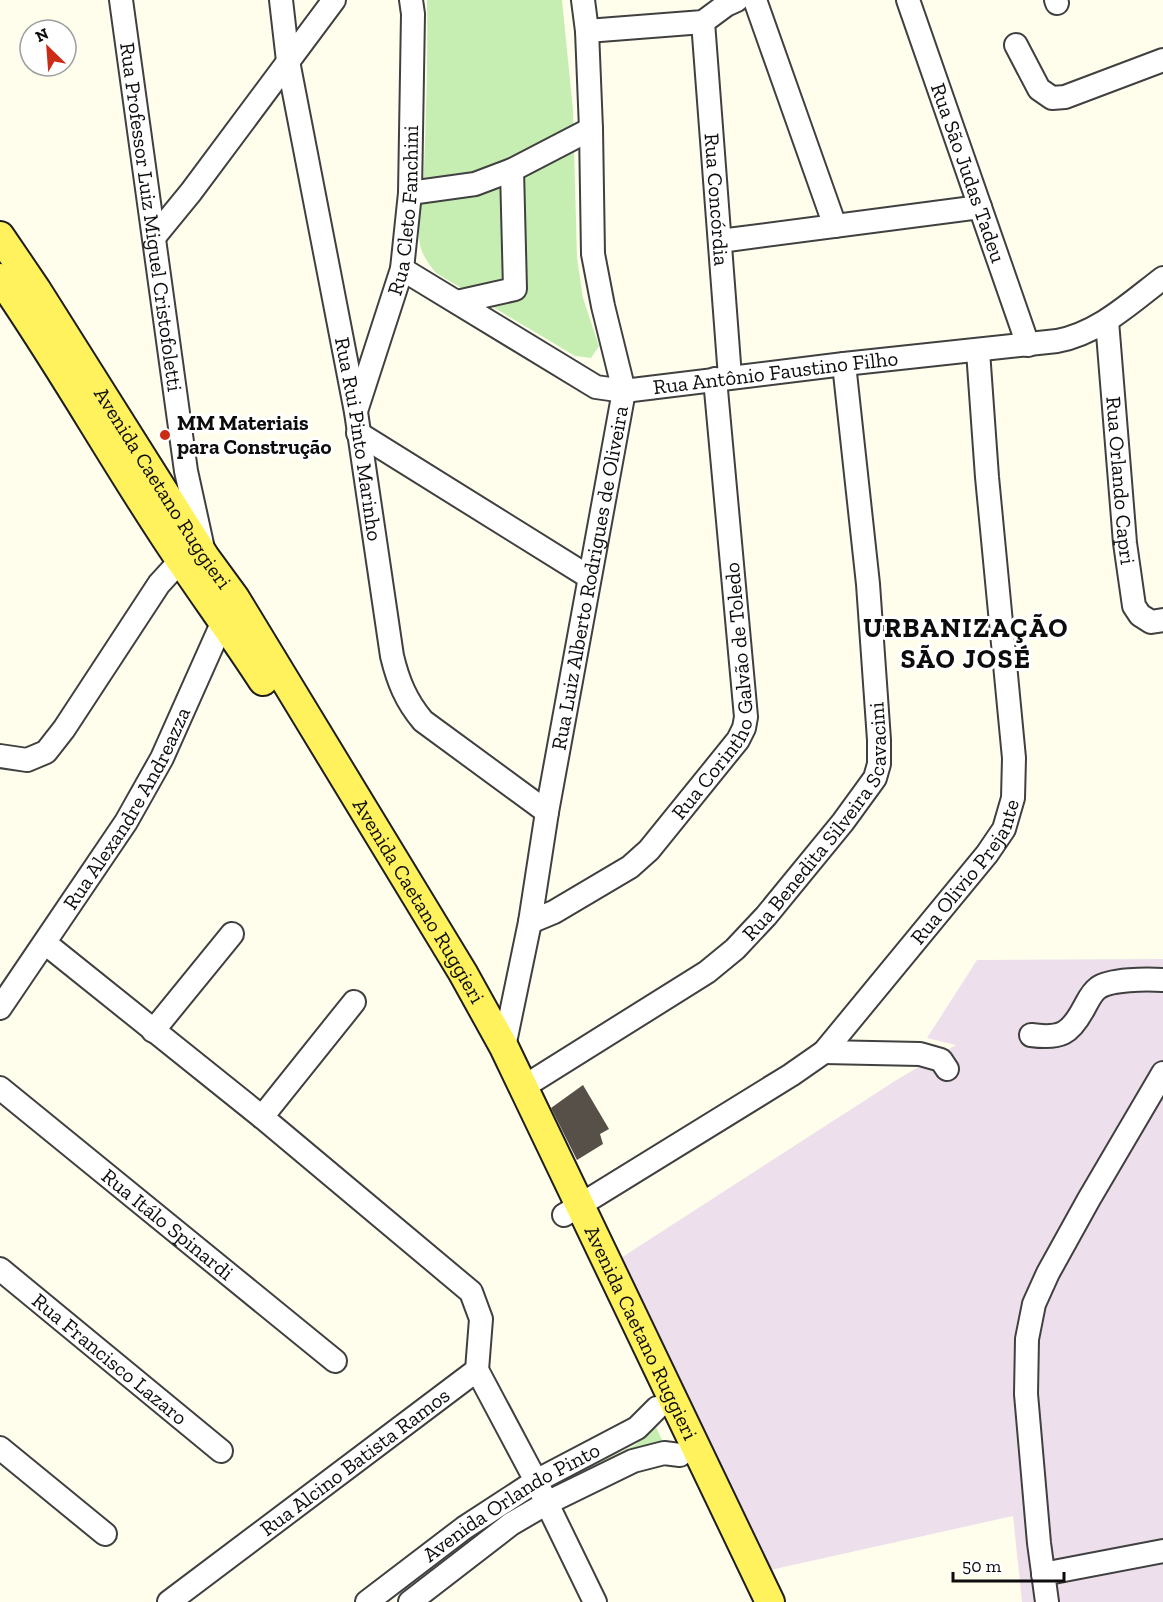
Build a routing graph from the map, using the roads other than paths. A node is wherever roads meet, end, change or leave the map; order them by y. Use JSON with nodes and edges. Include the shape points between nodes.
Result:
{"nodes":[{"id":1,"x":122,"y":0,"type":"edge"},
{"id":2,"x":281,"y":0,"type":"edge"},
{"id":3,"x":334,"y":0,"type":"edge"},
{"id":4,"x":411,"y":0,"type":"edge"},
{"id":5,"x":583,"y":0,"type":"edge"},
{"id":6,"x":755,"y":0,"type":"edge"},
{"id":7,"x":908,"y":0,"type":"edge"},
{"id":8,"x":729,"y":2,"type":"edge"},
{"id":9,"x":704,"y":22,"type":"junction"},
{"id":10,"x":587,"y":31,"type":"junction"},
{"id":11,"x":1016,"y":45,"type":"dead end"},
{"id":12,"x":1163,"y":60,"type":"edge"},
{"id":13,"x":288,"y":61,"type":"junction"},
{"id":14,"x":591,"y":129,"type":"junction"},
{"id":15,"x":512,"y":170,"type":"junction"},
{"id":16,"x":410,"y":193,"type":"junction"},
{"id":17,"x":980,"y":207,"type":"junction"},
{"id":18,"x":835,"y":226,"type":"junction"},
{"id":19,"x":0,"y":236,"type":"edge"},
{"id":20,"x":155,"y":236,"type":"junction"},
{"id":21,"x":720,"y":241,"type":"junction"},
{"id":22,"x":402,"y":269,"type":"junction"},
{"id":23,"x":0,"y":278,"type":"edge"},
{"id":24,"x":1163,"y":278,"type":"edge"},
{"id":25,"x":457,"y":302,"type":"junction"},
{"id":26,"x":1107,"y":321,"type":"junction"},
{"id":27,"x":1028,"y":345,"type":"junction"},
{"id":28,"x":978,"y":351,"type":"junction"},
{"id":29,"x":844,"y":364,"type":"junction"},
{"id":30,"x":722,"y":378,"type":"junction"},
{"id":31,"x":624,"y":391,"type":"junction"},
{"id":32,"x":357,"y":423,"type":"junction"},
{"id":33,"x":186,"y":471,"type":"junction"},
{"id":34,"x":169,"y":520,"type":"junction"},
{"id":35,"x":193,"y":559,"type":"junction"},
{"id":36,"x":589,"y":577,"type":"junction"},
{"id":37,"x":229,"y":608,"type":"junction"},
{"id":38,"x":1163,"y":620,"type":"edge"},
{"id":39,"x":0,"y":756,"type":"edge"},
{"id":40,"x":547,"y":812,"type":"junction"},
{"id":41,"x":530,"y":922,"type":"junction"},
{"id":42,"x":232,"y":934,"type":"dead end"},
{"id":43,"x":45,"y":944,"type":"junction"},
{"id":44,"x":1163,"y":980,"type":"edge"},
{"id":45,"x":354,"y":1002,"type":"dead end"},
{"id":46,"x":0,"y":1008,"type":"edge"},
{"id":47,"x":153,"y":1030,"type":"junction"},
{"id":48,"x":1031,"y":1035,"type":"dead end"},
{"id":49,"x":504,"y":1047,"type":"junction"},
{"id":50,"x":824,"y":1052,"type":"junction"},
{"id":51,"x":947,"y":1070,"type":"dead end"},
{"id":52,"x":1163,"y":1073,"type":"edge"},
{"id":53,"x":525,"y":1086,"type":"junction"},
{"id":54,"x":0,"y":1088,"type":"edge"},
{"id":55,"x":262,"y":1117,"type":"junction"},
{"id":56,"x":572,"y":1210,"type":"junction"},
{"id":57,"x":0,"y":1269,"type":"edge"},
{"id":58,"x":335,"y":1361,"type":"dead end"},
{"id":59,"x":477,"y":1370,"type":"junction"},
{"id":60,"x":657,"y":1408,"type":"junction"},
{"id":61,"x":0,"y":1448,"type":"edge"},
{"id":62,"x":221,"y":1451,"type":"dead end"},
{"id":63,"x":680,"y":1455,"type":"junction"},
{"id":64,"x":536,"y":1481,"type":"junction"},
{"id":65,"x":547,"y":1503,"type":"junction"},
{"id":66,"x":105,"y":1534,"type":"dead end"},
{"id":67,"x":1163,"y":1551,"type":"edge"},
{"id":68,"x":1043,"y":1574,"type":"junction"},
{"id":69,"x":394,"y":1594,"type":"edge"},
{"id":70,"x":169,"y":1602,"type":"edge"},
{"id":71,"x":367,"y":1602,"type":"edge"},
{"id":72,"x":410,"y":1602,"type":"edge"},
{"id":73,"x":595,"y":1602,"type":"edge"},
{"id":74,"x":750,"y":1602,"type":"edge"},
{"id":75,"x":770,"y":1602,"type":"edge"},
{"id":76,"x":1047,"y":1602,"type":"edge"}],
"edges":[{"from":1,"to":20,"type":"street","name":"Rua Professor Luiz Miguel Cristofoletti"},
{"from":2,"to":13,"type":"street","name":"Rua Rui Pinto Marinho"},
{"from":3,"to":13,"type":"street"},
{"from":4,"to":16,"type":"street","name":"Rua Cleto Fanchini"},
{"from":5,"to":10,"type":"street","name":"Rua Luiz Alberto Rodrigues de Oliveira"},
{"from":6,"to":18,"type":"street"},
{"from":7,"to":17,"type":"street","name":"Rua São Judas Tadeu"},
{"from":8,"to":9,"type":"street"},
{"from":9,"to":10,"type":"street"},
{"from":9,"to":21,"type":"street","name":"Rua Concórdia"},
{"from":10,"to":14,"type":"street","name":"Rua Luiz Alberto Rodrigues de Oliveira"},
{"from":11,"to":12,"type":"street","via":[[1039,90],[1052,98],[1065,97]]},
{"from":13,"to":20,"type":"street"},
{"from":13,"to":32,"type":"street","name":"Rua Rui Pinto Marinho"},
{"from":14,"to":15,"type":"street"},
{"from":14,"to":31,"type":"street","name":"Rua Luiz Alberto Rodrigues de Oliveira","via":[[593,254]]},
{"from":15,"to":16,"type":"street","via":[[475,184]]},
{"from":15,"to":25,"type":"street","via":[[515,289]]},
{"from":16,"to":22,"type":"street","name":"Rua Cleto Fanchini"},
{"from":17,"to":18,"type":"street"},
{"from":17,"to":27,"type":"street","name":"Rua São Judas Tadeu"},
{"from":18,"to":21,"type":"street"},
{"from":19,"to":34,"type":"main road","name":"Avenida Caetano Ruggieri","via":[[36,289]]},
{"from":20,"to":33,"type":"street","name":"Rua Professor Luiz Miguel Cristofoletti"},
{"from":21,"to":30,"type":"street","name":"Rua Concórdia"},
{"from":22,"to":25,"type":"street","name":"Rua Antônio Faustino Filho"},
{"from":22,"to":32,"type":"street","name":"Rua Cleto Fanchini"},
{"from":23,"to":34,"type":"main road","name":"Avenida Caetano Ruggieri"},
{"from":24,"to":26,"type":"street","name":"Rua Antônio Faustino Filho"},
{"from":25,"to":31,"type":"street","name":"Rua Antônio Faustino Filho","via":[[596,387]]},
{"from":26,"to":27,"type":"street","name":"Rua Antônio Faustino Filho","via":[[1070,339]]},
{"from":26,"to":38,"type":"street","name":"Rua Orlando Capri","via":[[1125,543],[1134,606],[1151,622]]},
{"from":27,"to":28,"type":"street","name":"Rua Antônio Faustino Filho"},
{"from":28,"to":29,"type":"street","name":"Rua Antônio Faustino Filho"},
{"from":28,"to":50,"type":"street","name":"Rua Olivio Prejante","via":[[1014,758],[1013,798],[1004,829],[987,854]]},
{"from":29,"to":30,"type":"street","name":"Rua Antônio Faustino Filho"},
{"from":29,"to":53,"type":"street","name":"Rua Benedita Silveira Scavacini","via":[[868,584],[879,740],[875,778],[843,822],[735,949],[707,972]]},
{"from":30,"to":31,"type":"street","name":"Rua Antônio Faustino Filho"},
{"from":30,"to":41,"type":"street","name":"Rua Corintho Galvão de Toledo","via":[[744,728],[649,850],[630,867]]},
{"from":31,"to":36,"type":"street","name":"Rua Luiz Alberto Rodrigues de Oliveira"},
{"from":32,"to":36,"type":"street"},
{"from":32,"to":40,"type":"street","name":"Rua Rui Pinto Marinho","via":[[398,681],[423,721]]},
{"from":33,"to":34,"type":"street","name":"Rua Professor Luiz Miguel Cristofoletti"},
{"from":33,"to":35,"type":"street","name":"Rua Professor Luiz Miguel Cristofoletti"},
{"from":34,"to":35,"type":"main road","name":"Avenida Caetano Ruggieri"},
{"from":35,"to":37,"type":"main road","name":"Avenida Caetano Ruggieri"},
{"from":35,"to":39,"type":"street","via":[[159,584],[46,752],[27,760]]},
{"from":36,"to":40,"type":"street","name":"Rua Luiz Alberto Rodrigues de Oliveira"},
{"from":37,"to":43,"type":"street","name":"Rua Alexandre Andreazza","via":[[162,758],[126,822]]},
{"from":37,"to":49,"type":"main road","name":"Avenida Caetano Ruggieri","via":[[463,973]]},
{"from":37,"to":56,"type":"main road","name":"Avenida Caetano Ruggieri","via":[[467,1015]]},
{"from":40,"to":41,"type":"street","name":"Rua Luiz Alberto Rodrigues de Oliveira"},
{"from":41,"to":49,"type":"street","name":"Rua Luiz Alberto Rodrigues de Oliveira"},
{"from":42,"to":47,"type":"street"},
{"from":43,"to":46,"type":"street","name":"Rua Alexandre Andreazza"},
{"from":43,"to":47,"type":"street"},
{"from":44,"to":48,"type":"street","via":[[1113,982],[1099,987],[1065,1033]]},
{"from":45,"to":55,"type":"street"},
{"from":47,"to":55,"type":"street"},
{"from":49,"to":53,"type":"main road","name":"Avenida Caetano Ruggieri"},
{"from":50,"to":51,"type":"street","via":[[920,1054],[940,1060]]},
{"from":50,"to":56,"type":"street","name":"Rua Olivio Prejante"},
{"from":52,"to":68,"type":"street","via":[[1034,1304],[1027,1339],[1026,1394]]},
{"from":53,"to":56,"type":"main road","name":"Avenida Caetano Ruggieri"},
{"from":54,"to":58,"type":"street","name":"Rua Itálo Spinardi"},
{"from":55,"to":59,"type":"street","via":[[471,1292],[481,1319]]},
{"from":56,"to":60,"type":"main road","name":"Avenida Caetano Ruggieri"},
{"from":56,"to":75,"type":"main road","name":"Avenida Caetano Ruggieri"},
{"from":57,"to":62,"type":"street","name":"Rua Francisco Lazaro"},
{"from":59,"to":64,"type":"street"},
{"from":59,"to":70,"type":"street","name":"Rua Alcino Batista Ramos"},
{"from":60,"to":63,"type":"main road","name":"Avenida Caetano Ruggieri"},
{"from":60,"to":64,"type":"street","name":"Avenida Orlando Pinto","via":[[637,1428]]},
{"from":61,"to":66,"type":"street"},
{"from":63,"to":65,"type":"street","name":"Avenida Orlando Pinto","via":[[664,1453],[633,1461]]},
{"from":63,"to":74,"type":"main road","name":"Avenida Caetano Ruggieri"},
{"from":64,"to":65,"type":"street"},
{"from":64,"to":69,"type":"street","name":"Avenida Orlando Pinto","via":[[464,1528]]},
{"from":65,"to":72,"type":"street","name":"Avenida Orlando Pinto","via":[[510,1524]]},
{"from":65,"to":73,"type":"street"},
{"from":67,"to":68,"type":"street"},
{"from":68,"to":76,"type":"street"},
{"from":69,"to":71,"type":"street","name":"Avenida Orlando Pinto"}]}
